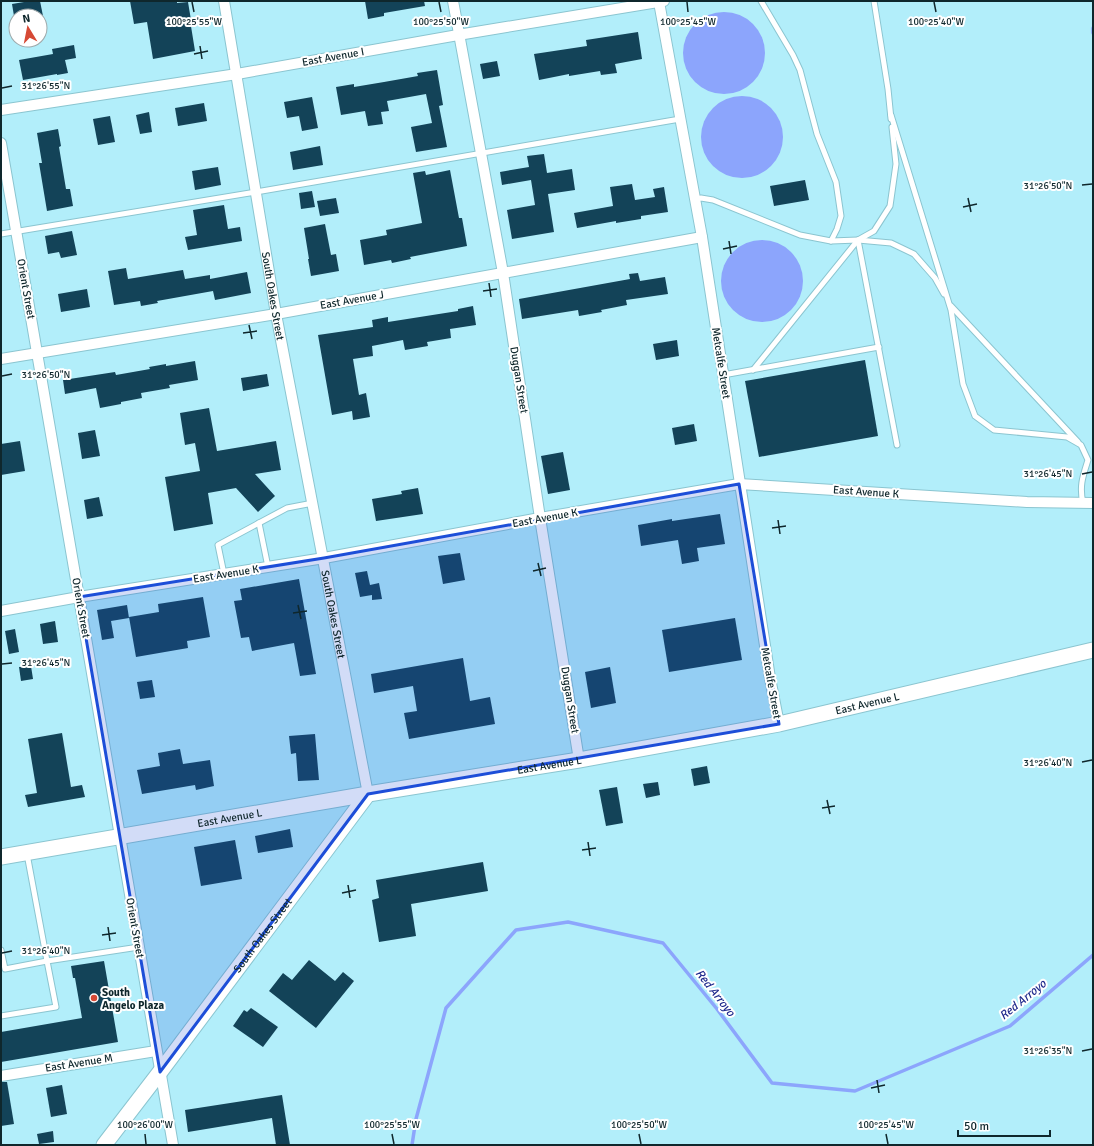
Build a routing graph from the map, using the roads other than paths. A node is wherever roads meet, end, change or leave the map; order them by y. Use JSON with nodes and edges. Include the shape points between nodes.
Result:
{"nodes":[{"id":1,"x":224,"y":1,"type":"edge"},
{"id":2,"x":453,"y":1,"type":"edge"},
{"id":3,"x":761,"y":1,"type":"edge"},
{"id":4,"x":874,"y":1,"type":"edge"},
{"id":5,"x":662,"y":2,"type":"edge"},
{"id":6,"x":458,"y":34,"type":"junction"},
{"id":7,"x":237,"y":74,"type":"junction"},
{"id":8,"x":1,"y":110,"type":"edge"},
{"id":9,"x":891,"y":116,"type":"junction"},
{"id":10,"x":680,"y":119,"type":"junction"},
{"id":11,"x":1,"y":143,"type":"edge"},
{"id":12,"x":481,"y":153,"type":"junction"},
{"id":13,"x":256,"y":192,"type":"junction"},
{"id":14,"x":695,"y":199,"type":"junction"},
{"id":15,"x":16,"y":231,"type":"junction"},
{"id":16,"x":1,"y":234,"type":"edge"},
{"id":17,"x":702,"y":237,"type":"junction"},
{"id":18,"x":858,"y":240,"type":"junction"},
{"id":19,"x":831,"y":241,"type":"junction"},
{"id":20,"x":503,"y":273,"type":"junction"},
{"id":21,"x":949,"y":304,"type":"junction"},
{"id":22,"x":276,"y":314,"type":"junction"},
{"id":23,"x":879,"y":347,"type":"junction"},
{"id":24,"x":37,"y":353,"type":"junction"},
{"id":25,"x":1,"y":359,"type":"edge"},
{"id":26,"x":753,"y":370,"type":"junction"},
{"id":27,"x":723,"y":375,"type":"junction"},
{"id":28,"x":897,"y":445,"type":"dead end"},
{"id":29,"x":1082,"y":445,"type":"junction"},
{"id":30,"x":740,"y":484,"type":"junction"},
{"id":31,"x":313,"y":503,"type":"junction"},
{"id":32,"x":1088,"y":503,"type":"edge"},
{"id":33,"x":540,"y":518,"type":"junction"},
{"id":34,"x":260,"y":523,"type":"junction"},
{"id":35,"x":324,"y":558,"type":"junction"},
{"id":36,"x":268,"y":567,"type":"junction"},
{"id":37,"x":224,"y":574,"type":"junction"},
{"id":38,"x":79,"y":597,"type":"junction"},
{"id":39,"x":1,"y":611,"type":"edge"},
{"id":40,"x":1093,"y":650,"type":"edge"},
{"id":41,"x":779,"y":724,"type":"junction"},
{"id":42,"x":579,"y":760,"type":"junction"},
{"id":43,"x":368,"y":794,"type":"junction"},
{"id":44,"x":120,"y":838,"type":"junction"},
{"id":45,"x":26,"y":853,"type":"junction"},
{"id":46,"x":1,"y":857,"type":"edge"},
{"id":47,"x":139,"y":947,"type":"junction"},
{"id":48,"x":1,"y":950,"type":"edge"},
{"id":49,"x":47,"y":961,"type":"junction"},
{"id":50,"x":3,"y":969,"type":"edge"},
{"id":51,"x":1,"y":1016,"type":"edge"},
{"id":52,"x":156,"y":1051,"type":"junction"},
{"id":53,"x":160,"y":1072,"type":"junction"},
{"id":54,"x":1,"y":1076,"type":"edge"},
{"id":55,"x":104,"y":1145,"type":"edge"},
{"id":56,"x":173,"y":1145,"type":"edge"}],
"edges":[{"from":1,"to":7,"type":"street","name":"South Oakes Street"},
{"from":2,"to":6,"type":"street","name":"Duggan Street"},
{"from":3,"to":19,"type":"lane","via":[[800,70],[817,134],[836,182],[841,216]]},
{"from":4,"to":9,"type":"lane"},
{"from":5,"to":6,"type":"street","name":"East Avenue I"},
{"from":5,"to":10,"type":"street","name":"Metcalfe Street"},
{"from":6,"to":7,"type":"street","name":"East Avenue I"},
{"from":6,"to":12,"type":"street","name":"Duggan Street"},
{"from":7,"to":8,"type":"street","name":"East Avenue I"},
{"from":7,"to":13,"type":"street","name":"South Oakes Street"},
{"from":9,"to":18,"type":"lane","via":[[896,164],[890,206],[874,231]]},
{"from":9,"to":21,"type":"lane"},
{"from":10,"to":12,"type":"lane"},
{"from":10,"to":14,"type":"street","name":"Metcalfe Street"},
{"from":11,"to":15,"type":"street","name":"Orient Street"},
{"from":12,"to":13,"type":"lane"},
{"from":12,"to":20,"type":"street","name":"Duggan Street"},
{"from":13,"to":15,"type":"lane"},
{"from":13,"to":22,"type":"street","name":"South Oakes Street"},
{"from":14,"to":17,"type":"street","name":"Metcalfe Street"},
{"from":14,"to":19,"type":"lane","via":[[713,200],[800,235]]},
{"from":15,"to":16,"type":"lane"},
{"from":15,"to":24,"type":"street","name":"Orient Street"},
{"from":17,"to":20,"type":"street","name":"East Avenue J"},
{"from":17,"to":27,"type":"street","name":"Metcalfe Street"},
{"from":18,"to":19,"type":"lane"},
{"from":18,"to":21,"type":"lane","via":[[890,243],[914,254],[935,278]]},
{"from":18,"to":23,"type":"lane"},
{"from":18,"to":26,"type":"lane"},
{"from":20,"to":22,"type":"street","name":"East Avenue J"},
{"from":20,"to":33,"type":"street","name":"Duggan Street"},
{"from":21,"to":29,"type":"lane"},
{"from":21,"to":29,"type":"lane","via":[[963,384],[975,416],[994,430],[1067,437]]},
{"from":22,"to":24,"type":"street","name":"East Avenue J"},
{"from":22,"to":31,"type":"street","name":"South Oakes Street"},
{"from":23,"to":26,"type":"lane"},
{"from":23,"to":28,"type":"lane"},
{"from":24,"to":25,"type":"street","name":"East Avenue J"},
{"from":24,"to":38,"type":"street","name":"Orient Street"},
{"from":26,"to":27,"type":"lane"},
{"from":27,"to":30,"type":"street","name":"Metcalfe Street"},
{"from":29,"to":32,"type":"lane","via":[[1088,460],[1080,492]]},
{"from":30,"to":32,"type":"street","name":"East Avenue K","via":[[1027,502]]},
{"from":30,"to":33,"type":"street","name":"East Avenue K"},
{"from":30,"to":41,"type":"street","name":"Metcalfe Street"},
{"from":31,"to":34,"type":"lane","via":[[287,508]]},
{"from":31,"to":35,"type":"street","name":"South Oakes Street"},
{"from":33,"to":35,"type":"street","name":"East Avenue K"},
{"from":33,"to":42,"type":"street","name":"Duggan Street"},
{"from":34,"to":36,"type":"lane"},
{"from":34,"to":37,"type":"lane","via":[[218,545]]},
{"from":35,"to":36,"type":"street","name":"East Avenue K"},
{"from":35,"to":43,"type":"street","name":"South Oakes Street"},
{"from":36,"to":37,"type":"street","name":"East Avenue K"},
{"from":37,"to":38,"type":"street","name":"East Avenue K"},
{"from":38,"to":39,"type":"street","name":"East Avenue K"},
{"from":38,"to":44,"type":"street","name":"Orient Street"},
{"from":40,"to":41,"type":"main road","name":"East Avenue L"},
{"from":41,"to":42,"type":"main road","name":"East Avenue L"},
{"from":42,"to":43,"type":"main road","name":"East Avenue L"},
{"from":43,"to":44,"type":"main road","name":"East Avenue L"},
{"from":43,"to":53,"type":"main road","name":"South Oakes Street"},
{"from":44,"to":45,"type":"main road","name":"East Avenue L"},
{"from":44,"to":47,"type":"street","name":"Orient Street"},
{"from":45,"to":46,"type":"main road","name":"East Avenue L"},
{"from":45,"to":49,"type":"lane"},
{"from":47,"to":49,"type":"lane"},
{"from":47,"to":52,"type":"street","name":"Orient Street"},
{"from":48,"to":50,"type":"lane"},
{"from":49,"to":50,"type":"lane"},
{"from":49,"to":51,"type":"lane","via":[[56,1007]]},
{"from":52,"to":53,"type":"street","name":"Orient Street"},
{"from":52,"to":54,"type":"street","name":"East Avenue M"},
{"from":53,"to":55,"type":"main road","name":"South Oakes Street"},
{"from":53,"to":56,"type":"street","name":"Orient Street"}]}
